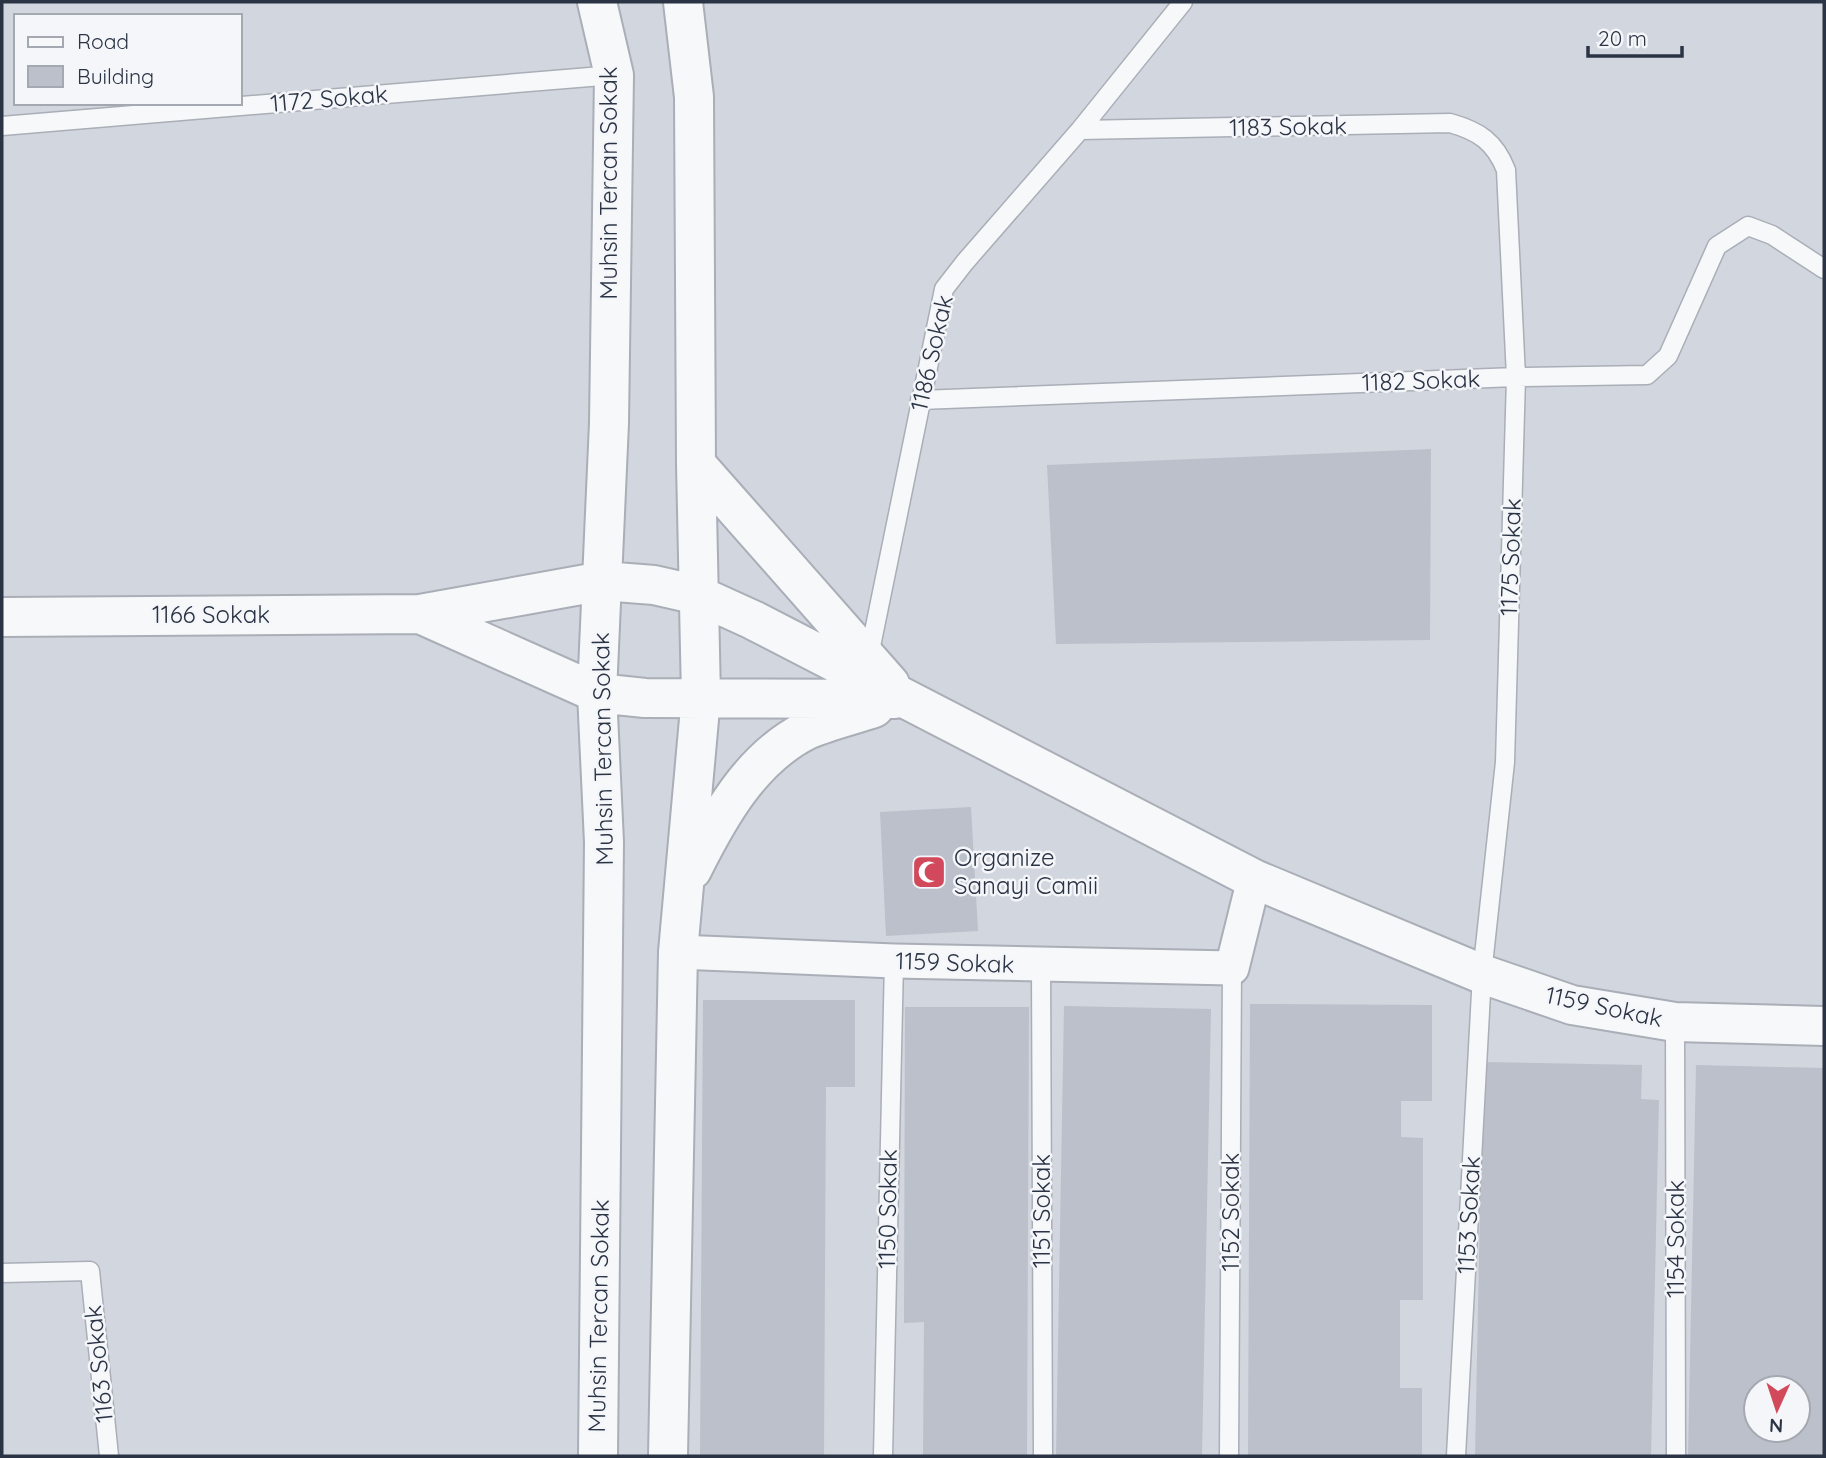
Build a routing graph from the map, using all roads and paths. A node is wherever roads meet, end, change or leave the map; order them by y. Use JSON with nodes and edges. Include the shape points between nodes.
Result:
{"nodes":[{"id":1,"x":597,"y":2,"type":"edge"},
{"id":2,"x":684,"y":2,"type":"edge"},
{"id":3,"x":1183,"y":2,"type":"edge"},
{"id":4,"x":614,"y":75,"type":"junction"},
{"id":5,"x":2,"y":126,"type":"edge"},
{"id":6,"x":1080,"y":130,"type":"junction"},
{"id":7,"x":1492,"y":143,"type":"joint"},
{"id":8,"x":1824,"y":269,"type":"edge"},
{"id":9,"x":1516,"y":377,"type":"junction"},
{"id":10,"x":920,"y":400,"type":"junction"},
{"id":11,"x":696,"y":464,"type":"junction"},
{"id":12,"x":603,"y":581,"type":"junction"},
{"id":13,"x":698,"y":595,"type":"junction"},
{"id":14,"x":421,"y":614,"type":"junction"},
{"id":15,"x":2,"y":617,"type":"edge"},
{"id":16,"x":868,"y":658,"type":"junction"},
{"id":17,"x":597,"y":693,"type":"junction"},
{"id":18,"x":702,"y":697,"type":"junction"},
{"id":19,"x":903,"y":699,"type":"junction"},
{"id":20,"x":1254,"y":879,"type":"junction"},
{"id":21,"x":684,"y":886,"type":"junction"},
{"id":22,"x":678,"y":952,"type":"junction"},
{"id":23,"x":894,"y":961,"type":"junction"},
{"id":24,"x":1041,"y":965,"type":"junction"},
{"id":25,"x":1232,"y":968,"type":"junction"},
{"id":26,"x":1482,"y":974,"type":"junction"},
{"id":27,"x":1675,"y":1023,"type":"junction"},
{"id":28,"x":1824,"y":1026,"type":"edge"},
{"id":29,"x":2,"y":1273,"type":"edge"},
{"id":30,"x":109,"y":1456,"type":"edge"},
{"id":31,"x":598,"y":1456,"type":"edge"},
{"id":32,"x":668,"y":1456,"type":"edge"},
{"id":33,"x":883,"y":1456,"type":"edge"},
{"id":34,"x":1043,"y":1456,"type":"edge"},
{"id":35,"x":1229,"y":1456,"type":"edge"},
{"id":36,"x":1456,"y":1456,"type":"edge"},
{"id":37,"x":1676,"y":1456,"type":"edge"}],
"edges":[{"from":1,"to":4,"type":"street","name":"Muhsin Tercan Sokak"},
{"from":2,"to":11,"type":"street","via":[[694,97]]},
{"from":3,"to":6,"type":"lane","name":"1186 Sokak"},
{"from":4,"to":5,"type":"lane","name":"1172 Sokak"},
{"from":4,"to":12,"type":"street","name":"Muhsin Tercan Sokak"},
{"from":6,"to":7,"type":"lane","name":"1183 Sokak","via":[[1450,123]]},
{"from":6,"to":10,"type":"lane","name":"1186 Sokak","via":[[944,289]]},
{"from":7,"to":9,"type":"lane","name":"1175 Sokak","via":[[1506,170]]},
{"from":8,"to":9,"type":"lane","name":"1182 Sokak","via":[[1772,235],[1748,226],[1717,246],[1668,356],[1647,375]]},
{"from":9,"to":10,"type":"lane","name":"1182 Sokak"},
{"from":9,"to":26,"type":"lane","name":"1175 Sokak","via":[[1505,762]]},
{"from":10,"to":16,"type":"lane","name":"1186 Sokak"},
{"from":11,"to":13,"type":"street"},
{"from":11,"to":16,"type":"street"},
{"from":12,"to":13,"type":"street","name":"1166 Sokak"},
{"from":12,"to":14,"type":"street","name":"1166 Sokak"},
{"from":12,"to":17,"type":"street","name":"Muhsin Tercan Sokak"},
{"from":13,"to":18,"type":"street"},
{"from":13,"to":19,"type":"street","name":"1166 Sokak"},
{"from":14,"to":15,"type":"street","name":"1166 Sokak"},
{"from":14,"to":17,"type":"street","name":"1166 Sokak"},
{"from":16,"to":19,"type":"street"},
{"from":17,"to":18,"type":"street","name":"1166 Sokak"},
{"from":17,"to":31,"type":"street","name":"Muhsin Tercan Sokak","via":[[604,842]]},
{"from":18,"to":19,"type":"street","name":"1166 Sokak"},
{"from":18,"to":21,"type":"street"},
{"from":19,"to":20,"type":"street","name":"1159 Sokak"},
{"from":19,"to":21,"type":"street","via":[[807,730],[769,755],[708,838]]},
{"from":20,"to":25,"type":"street"},
{"from":20,"to":26,"type":"street","name":"1159 Sokak"},
{"from":21,"to":22,"type":"street"},
{"from":22,"to":23,"type":"street","name":"1159 Sokak"},
{"from":22,"to":32,"type":"street"},
{"from":23,"to":24,"type":"street","name":"1159 Sokak"},
{"from":23,"to":33,"type":"lane","name":"1150 Sokak"},
{"from":24,"to":25,"type":"street","name":"1159 Sokak"},
{"from":24,"to":34,"type":"lane","name":"1151 Sokak"},
{"from":25,"to":35,"type":"lane","name":"1152 Sokak"},
{"from":26,"to":27,"type":"street","name":"1159 Sokak","via":[[1572,1005]]},
{"from":26,"to":36,"type":"lane","name":"1153 Sokak"},
{"from":27,"to":28,"type":"street","name":"1159 Sokak"},
{"from":27,"to":37,"type":"lane","name":"1154 Sokak"},
{"from":29,"to":30,"type":"lane","name":"1163 Sokak","via":[[90,1271]]}]}
